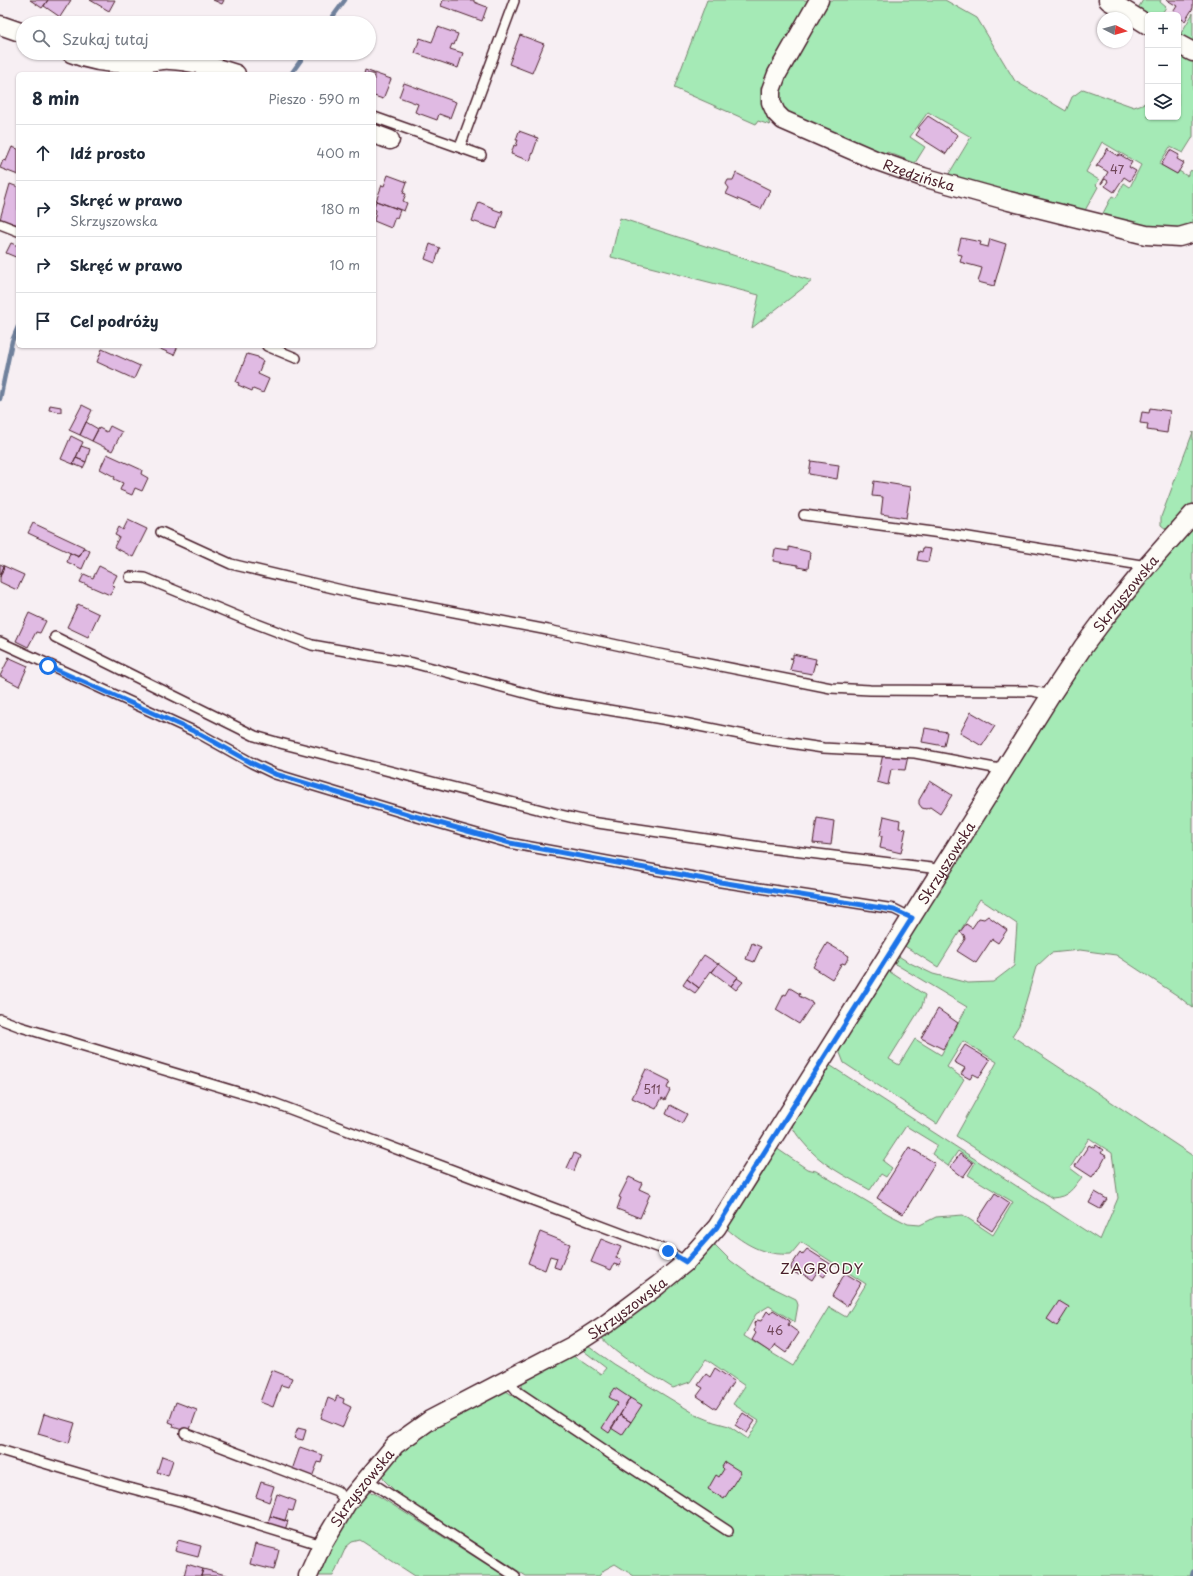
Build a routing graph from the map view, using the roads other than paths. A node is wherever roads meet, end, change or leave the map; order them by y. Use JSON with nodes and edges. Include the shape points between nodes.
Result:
{"nodes":[{"id":1,"x":819,"y":0,"type":"edge"},
{"id":2,"x":1108,"y":0,"type":"edge"},
{"id":3,"x":514,"y":1,"type":"dead end"},
{"id":4,"x":1145,"y":23,"type":"edge"},
{"id":5,"x":0,"y":25,"type":"edge"},
{"id":6,"x":16,"y":31,"type":"edge"},
{"id":7,"x":1181,"y":46,"type":"edge"},
{"id":8,"x":1193,"y":52,"type":"edge"},
{"id":9,"x":87,"y":60,"type":"edge"},
{"id":10,"x":162,"y":60,"type":"edge"},
{"id":11,"x":175,"y":60,"type":"edge"},
{"id":12,"x":230,"y":72,"type":"edge"},
{"id":13,"x":376,"y":118,"type":"edge"},
{"id":14,"x":460,"y":147,"type":"junction"},
{"id":15,"x":481,"y":155,"type":"dead end"},
{"id":16,"x":0,"y":224,"type":"edge"},
{"id":17,"x":16,"y":230,"type":"edge"},
{"id":18,"x":1193,"y":234,"type":"edge"},
{"id":19,"x":272,"y":348,"type":"edge"},
{"id":20,"x":296,"y":358,"type":"dead end"},
{"id":21,"x":1193,"y":514,"type":"edge"},
{"id":22,"x":804,"y":515,"type":"dead end"},
{"id":23,"x":161,"y":532,"type":"dead end"},
{"id":24,"x":1147,"y":566,"type":"junction"},
{"id":25,"x":130,"y":577,"type":"dead end"},
{"id":26,"x":55,"y":637,"type":"dead end"},
{"id":27,"x":0,"y":642,"type":"edge"},
{"id":28,"x":1051,"y":695,"type":"junction"},
{"id":29,"x":1005,"y":770,"type":"junction"},
{"id":30,"x":941,"y":872,"type":"junction"},
{"id":31,"x":912,"y":918,"type":"junction"},
{"id":32,"x":0,"y":1019,"type":"edge"},
{"id":33,"x":686,"y":1262,"type":"junction"},
{"id":34,"x":508,"y":1380,"type":"junction"},
{"id":35,"x":186,"y":1433,"type":"dead end"},
{"id":36,"x":0,"y":1450,"type":"edge"},
{"id":37,"x":366,"y":1479,"type":"junction"},
{"id":38,"x":347,"y":1503,"type":"junction"},
{"id":39,"x":728,"y":1530,"type":"dead end"},
{"id":40,"x":322,"y":1545,"type":"junction"},
{"id":41,"x":308,"y":1576,"type":"edge"},
{"id":42,"x":515,"y":1576,"type":"edge"}],
"edges":[{"from":1,"to":18,"type":"street","name":"Rzędzińska","via":[[777,74],[771,90],[771,102],[783,120],[875,160],[923,177],[1009,201],[1146,235],[1179,237]]},
{"from":2,"to":4,"type":"street"},
{"from":3,"to":14,"type":"lane"},
{"from":5,"to":6,"type":"street"},
{"from":7,"to":8,"type":"street"},
{"from":9,"to":10,"type":"street","via":[[110,64]]},
{"from":11,"to":12,"type":"street"},
{"from":13,"to":14,"type":"lane"},
{"from":14,"to":15,"type":"lane"},
{"from":16,"to":17,"type":"lane"},
{"from":19,"to":20,"type":"lane"},
{"from":21,"to":24,"type":"street","name":"Skrzyszowska"},
{"from":22,"to":24,"type":"lane","via":[[956,535]]},
{"from":23,"to":28,"type":"lane","via":[[231,564],[350,592],[831,688],[1032,691]]},
{"from":24,"to":28,"type":"street","name":"Skrzyszowska","via":[[1083,647]]},
{"from":25,"to":29,"type":"lane","via":[[145,578],[312,644],[413,663],[555,701],[770,740],[823,748],[915,753]]},
{"from":26,"to":30,"type":"lane","via":[[256,736],[276,742],[591,822],[760,847],[931,868]]},
{"from":27,"to":31,"type":"lane","via":[[200,734],[275,774],[407,814],[510,843],[720,882],[894,910]]},
{"from":28,"to":29,"type":"street","name":"Skrzyszowska"},
{"from":29,"to":30,"type":"street","name":"Skrzyszowska"},
{"from":30,"to":31,"type":"street","name":"Skrzyszowska"},
{"from":31,"to":33,"type":"street","name":"Skrzyszowska","via":[[717,1227]]},
{"from":32,"to":33,"type":"lane","via":[[274,1103],[668,1251]]},
{"from":33,"to":34,"type":"street","name":"Skrzyszowska","via":[[606,1324],[572,1346]]},
{"from":34,"to":37,"type":"street","name":"Skrzyszowska","via":[[430,1420],[394,1445]]},
{"from":34,"to":39,"type":"lane","via":[[513,1388],[615,1458]]},
{"from":35,"to":38,"type":"lane","via":[[337,1491]]},
{"from":36,"to":40,"type":"lane"},
{"from":37,"to":38,"type":"street","name":"Skrzyszowska"},
{"from":37,"to":42,"type":"lane"},
{"from":38,"to":40,"type":"street","name":"Skrzyszowska"},
{"from":40,"to":41,"type":"street","name":"Skrzyszowska"}]}
